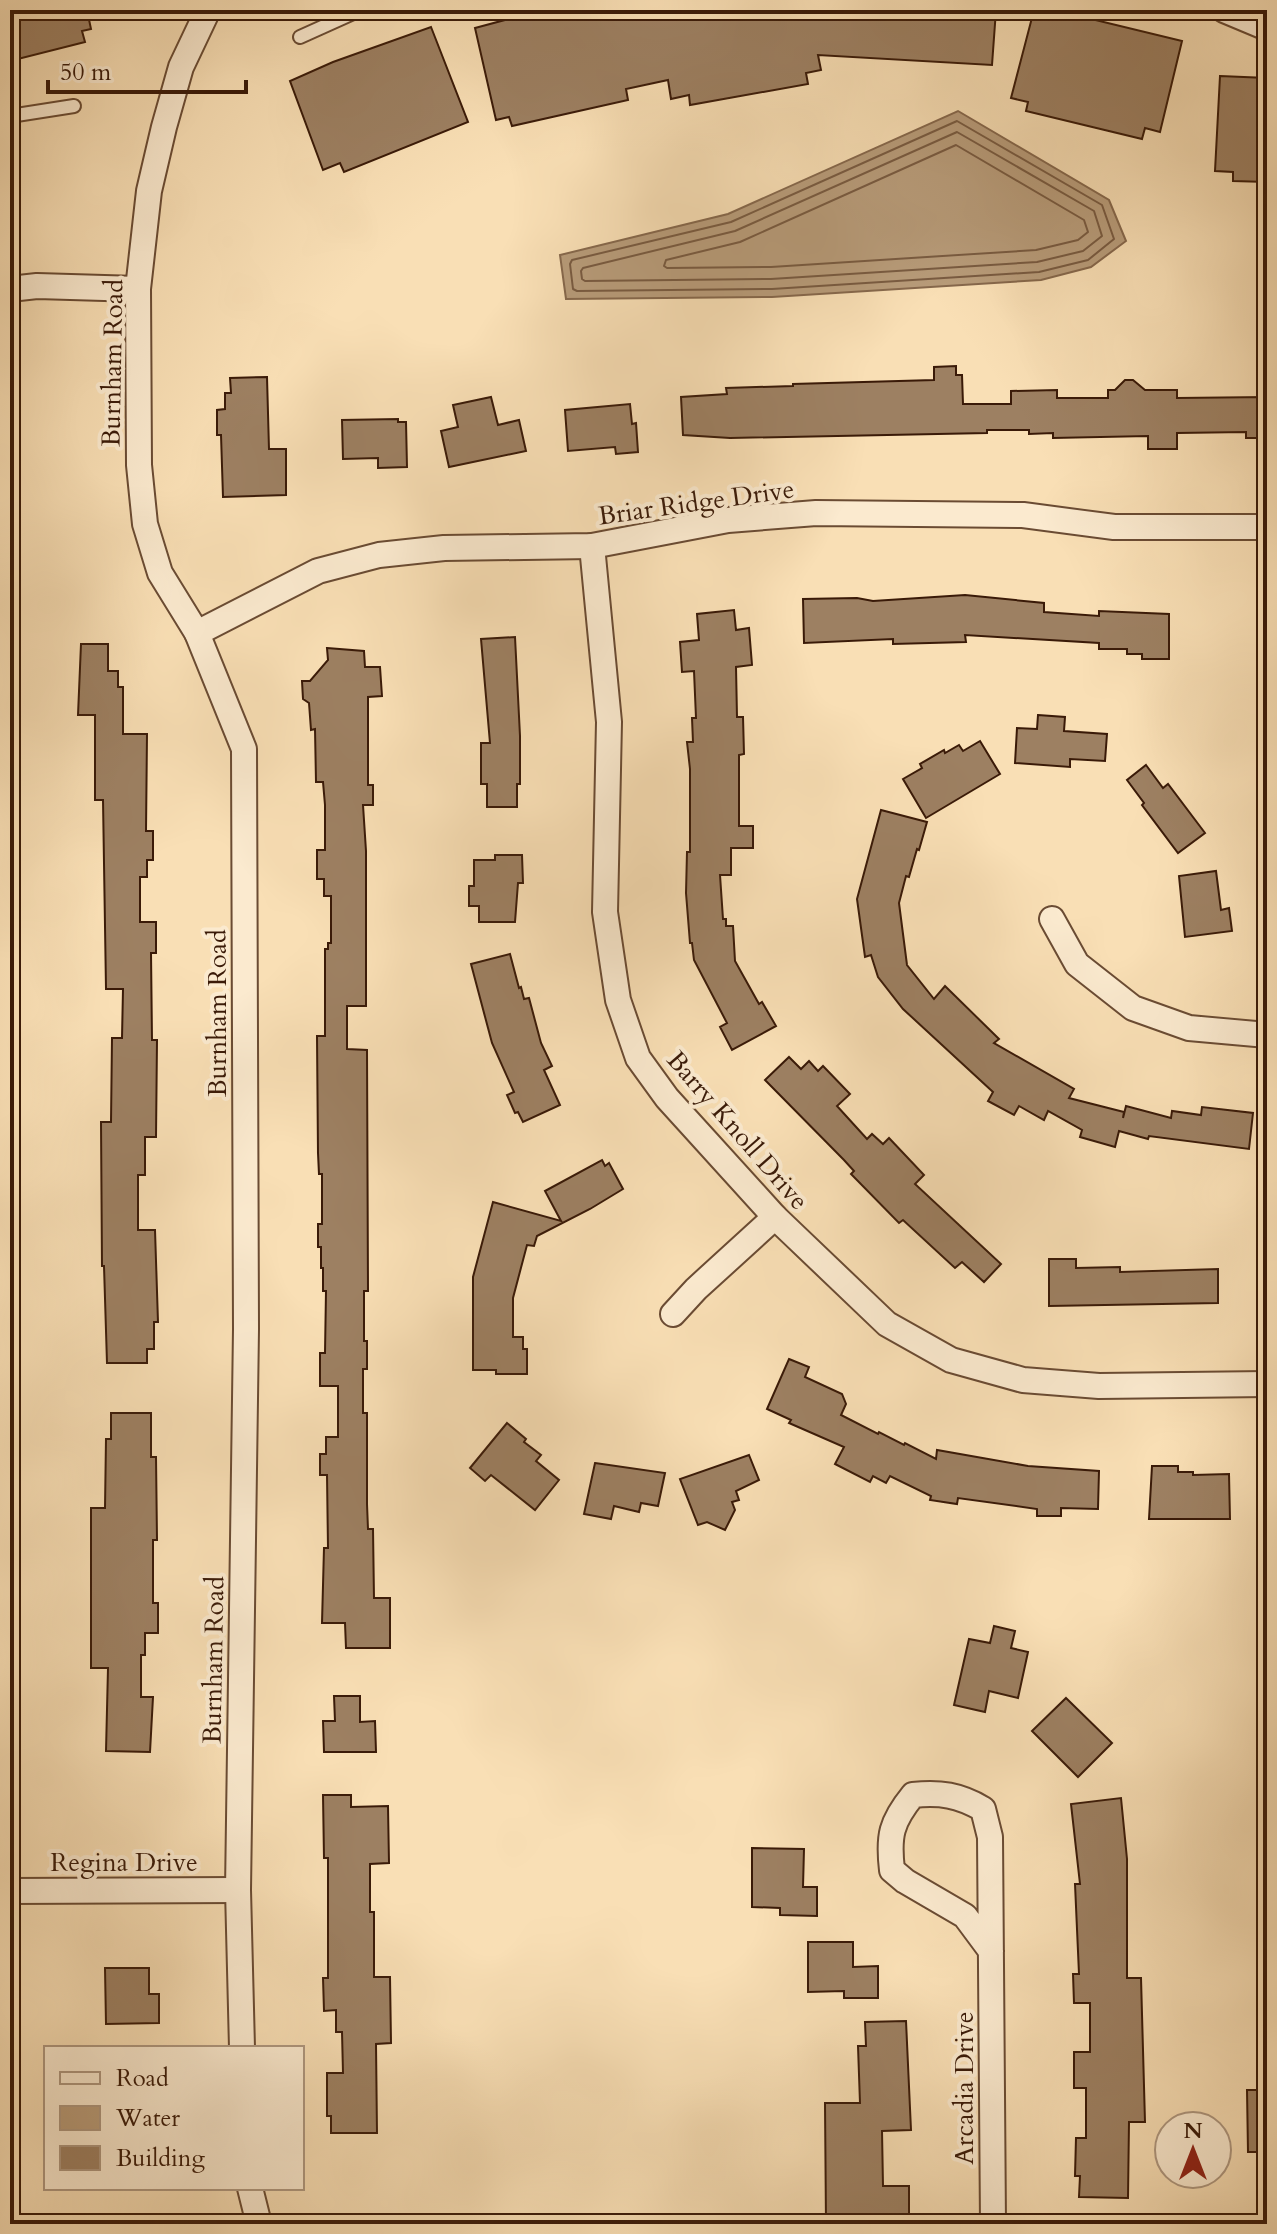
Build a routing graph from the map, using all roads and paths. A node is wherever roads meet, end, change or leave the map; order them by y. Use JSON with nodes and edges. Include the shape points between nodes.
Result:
{"nodes":[{"id":1,"x":208,"y":10,"type":"edge"},
{"id":2,"x":360,"y":10,"type":"edge"},
{"id":3,"x":1224,"y":10,"type":"edge"},
{"id":4,"x":1267,"y":28,"type":"edge"},
{"id":5,"x":300,"y":37,"type":"dead end"},
{"id":6,"x":74,"y":106,"type":"dead end"},
{"id":7,"x":10,"y":116,"type":"edge"},
{"id":8,"x":10,"y":289,"type":"edge"},
{"id":9,"x":138,"y":289,"type":"junction"},
{"id":10,"x":1267,"y":527,"type":"edge"},
{"id":11,"x":592,"y":546,"type":"junction"},
{"id":12,"x":197,"y":633,"type":"junction"},
{"id":13,"x":1052,"y":919,"type":"dead end"},
{"id":14,"x":1267,"y":1035,"type":"edge"},
{"id":15,"x":775,"y":1217,"type":"junction"},
{"id":16,"x":673,"y":1314,"type":"dead end"},
{"id":17,"x":1267,"y":1384,"type":"edge"},
{"id":18,"x":238,"y":1890,"type":"junction"},
{"id":19,"x":10,"y":1891,"type":"edge"},
{"id":20,"x":991,"y":1951,"type":"junction"},
{"id":21,"x":242,"y":2046,"type":"edge"},
{"id":22,"x":250,"y":2190,"type":"edge"},
{"id":23,"x":259,"y":2224,"type":"edge"},
{"id":24,"x":993,"y":2224,"type":"edge"}],
"edges":[{"from":1,"to":9,"type":"street","name":"Burnham Road","via":[[181,67],[164,127],[149,191]]},
{"from":2,"to":5,"type":"lane"},
{"from":3,"to":4,"type":"street"},
{"from":6,"to":7,"type":"lane"},
{"from":8,"to":9,"type":"street"},
{"from":9,"to":12,"type":"street","name":"Burnham Road","via":[[139,465],[145,524],[160,573]]},
{"from":10,"to":11,"type":"street","name":"Briar Ridge Drive","via":[[1114,527],[1023,515],[816,513],[728,520]]},
{"from":11,"to":12,"type":"street","name":"Briar Ridge Drive","via":[[444,548],[379,555],[318,571]]},
{"from":11,"to":15,"type":"street","name":"Barry Knoll Drive","via":[[609,722],[605,912],[618,1000],[638,1058],[667,1098]]},
{"from":12,"to":18,"type":"street","name":"Burnham Road","via":[[244,749],[246,1329]]},
{"from":13,"to":14,"type":"street","via":[[1077,964],[1133,1008],[1189,1028]]},
{"from":15,"to":16,"type":"street"},
{"from":15,"to":17,"type":"street","name":"Barry Knoll Drive","via":[[887,1324],[951,1360],[1023,1380],[1099,1386]]},
{"from":18,"to":19,"type":"street","name":"Regina Drive"},
{"from":18,"to":21,"type":"street","name":"Burnham Road"},
{"from":20,"to":20,"type":"street","name":"Arcadia Drive","via":[[990,1837],[983,1809],[964,1798],[913,1795],[890,1831],[892,1870],[965,1916]]},
{"from":20,"to":24,"type":"street","name":"Arcadia Drive"},
{"from":22,"to":23,"type":"street"}]}
